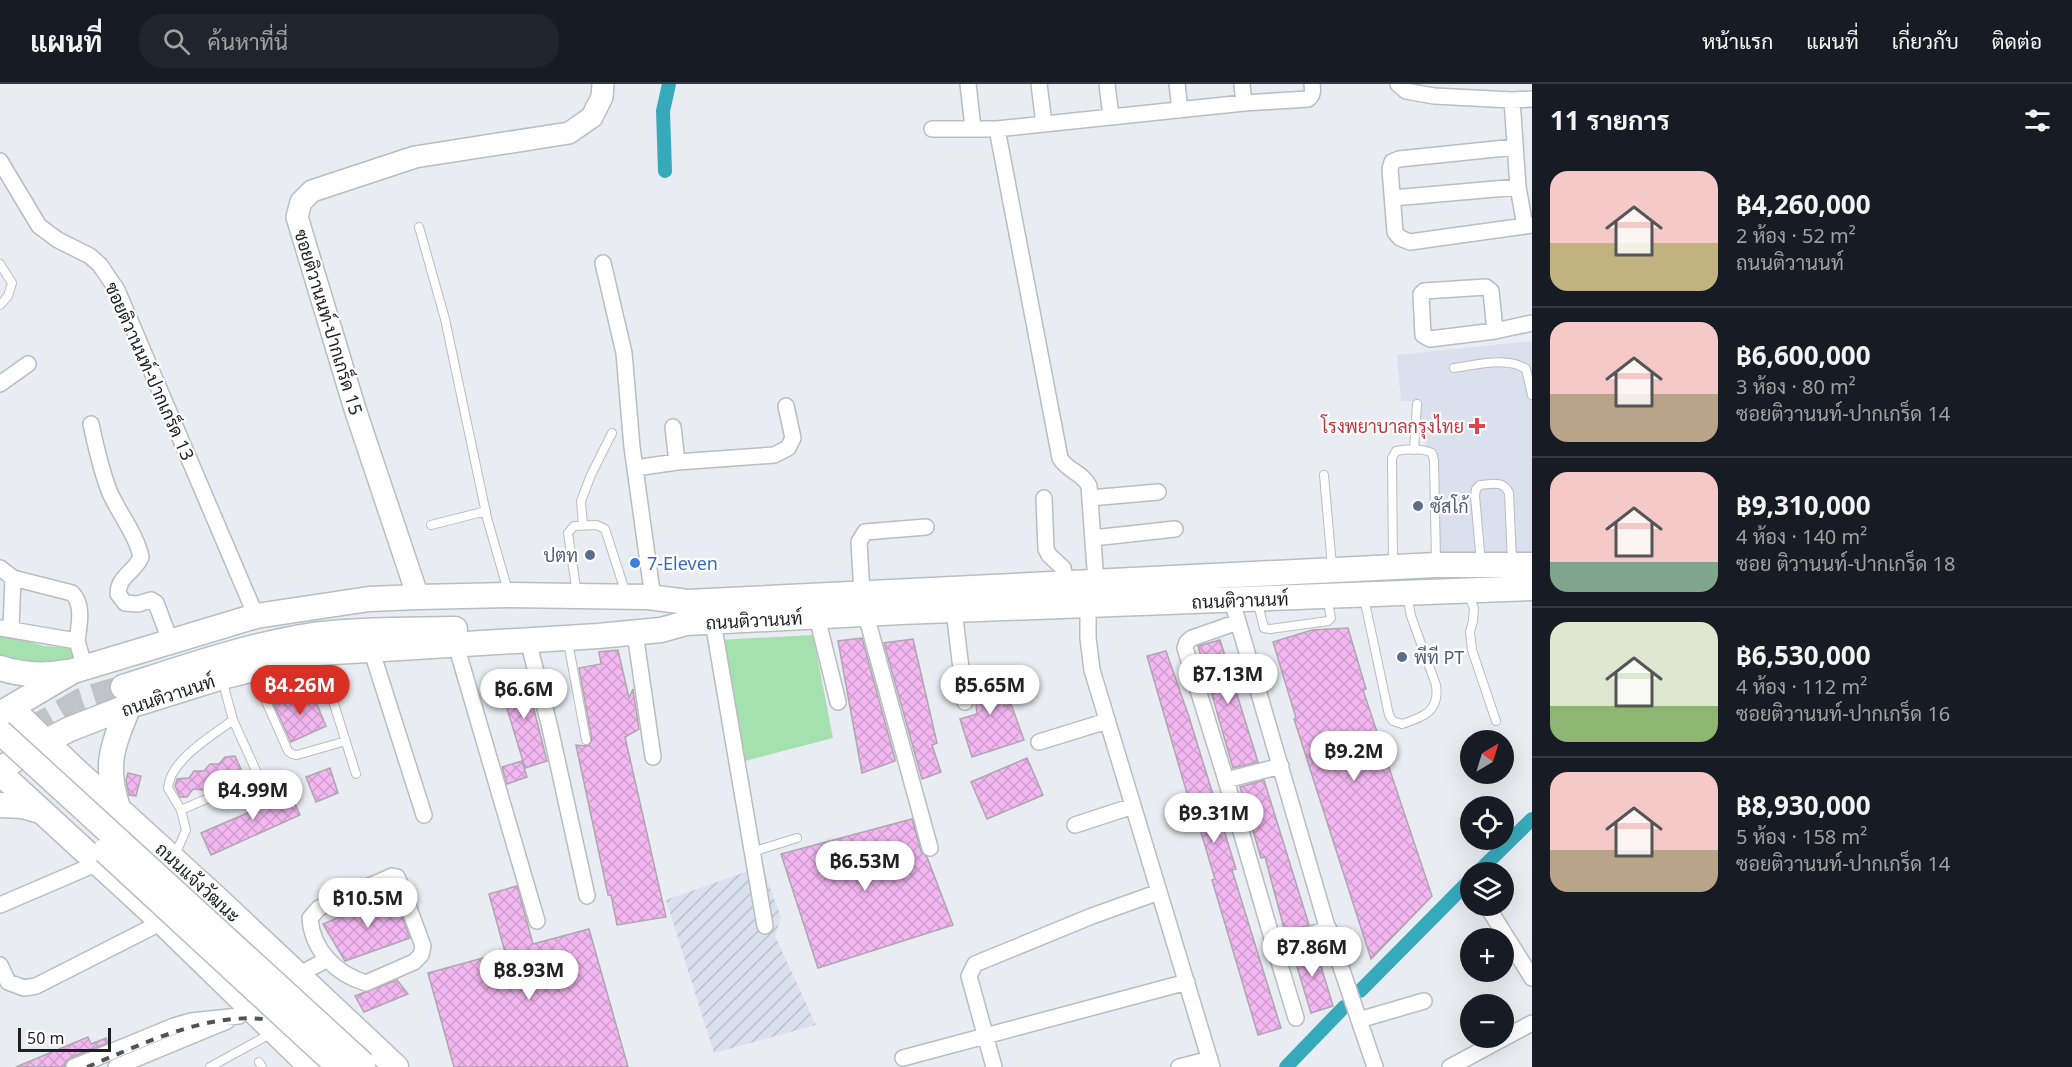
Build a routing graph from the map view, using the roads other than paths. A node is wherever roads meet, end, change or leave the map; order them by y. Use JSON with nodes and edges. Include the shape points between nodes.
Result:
{"nodes":[{"id":1,"x":603,"y":84,"type":"edge"},
{"id":2,"x":968,"y":84,"type":"edge"},
{"id":3,"x":1038,"y":84,"type":"edge"},
{"id":4,"x":1107,"y":84,"type":"edge"},
{"id":5,"x":1177,"y":84,"type":"edge"},
{"id":6,"x":1242,"y":84,"type":"edge"},
{"id":7,"x":1312,"y":84,"type":"edge"},
{"id":8,"x":1398,"y":84,"type":"edge"},
{"id":9,"x":1532,"y":99,"type":"edge"},
{"id":10,"x":1512,"y":100,"type":"junction"},
{"id":11,"x":1244,"y":103,"type":"junction"},
{"id":12,"x":1180,"y":110,"type":"junction"},
{"id":13,"x":1111,"y":117,"type":"junction"},
{"id":14,"x":1044,"y":124,"type":"junction"},
{"id":15,"x":973,"y":128,"type":"junction"},
{"id":16,"x":932,"y":129,"type":"dead end"},
{"id":17,"x":997,"y":129,"type":"junction"},
{"id":18,"x":1515,"y":147,"type":"junction"},
{"id":19,"x":0,"y":161,"type":"edge"},
{"id":20,"x":1518,"y":187,"type":"junction"},
{"id":21,"x":1393,"y":198,"type":"junction"},
{"id":22,"x":1528,"y":225,"type":"edge"},
{"id":23,"x":419,"y":227,"type":"dead end"},
{"id":24,"x":603,"y":263,"type":"dead end"},
{"id":25,"x":0,"y":264,"type":"edge"},
{"id":26,"x":0,"y":305,"type":"edge"},
{"id":27,"x":1532,"y":323,"type":"edge"},
{"id":28,"x":1495,"y":331,"type":"junction"},
{"id":29,"x":28,"y":364,"type":"dead end"},
{"id":30,"x":1454,"y":368,"type":"dead end"},
{"id":31,"x":1531,"y":379,"type":"edge"},
{"id":32,"x":0,"y":384,"type":"edge"},
{"id":33,"x":1532,"y":395,"type":"edge"},
{"id":34,"x":1417,"y":404,"type":"dead end"},
{"id":35,"x":786,"y":406,"type":"dead end"},
{"id":36,"x":91,"y":424,"type":"dead end"},
{"id":37,"x":673,"y":427,"type":"dead end"},
{"id":38,"x":612,"y":434,"type":"dead end"},
{"id":39,"x":1414,"y":450,"type":"junction"},
{"id":40,"x":677,"y":462,"type":"junction"},
{"id":41,"x":635,"y":468,"type":"junction"},
{"id":42,"x":1324,"y":475,"type":"dead end"},
{"id":43,"x":1158,"y":492,"type":"dead end"},
{"id":44,"x":1044,"y":498,"type":"dead end"},
{"id":45,"x":1090,"y":498,"type":"junction"},
{"id":46,"x":486,"y":511,"type":"junction"},
{"id":47,"x":431,"y":525,"type":"dead end"},
{"id":48,"x":583,"y":525,"type":"junction"},
{"id":49,"x":926,"y":526,"type":"dead end"},
{"id":50,"x":1175,"y":529,"type":"dead end"},
{"id":51,"x":1093,"y":538,"type":"junction"},
{"id":52,"x":1436,"y":565,"type":"junction"},
{"id":53,"x":1481,"y":565,"type":"junction"},
{"id":54,"x":1522,"y":565,"type":"edge"},
{"id":55,"x":1393,"y":567,"type":"junction"},
{"id":56,"x":0,"y":568,"type":"edge"},
{"id":57,"x":1333,"y":570,"type":"junction"},
{"id":58,"x":13,"y":578,"type":"junction"},
{"id":59,"x":1096,"y":582,"type":"junction"},
{"id":60,"x":1066,"y":584,"type":"junction"},
{"id":61,"x":1532,"y":588,"type":"edge"},
{"id":62,"x":1468,"y":591,"type":"junction"},
{"id":63,"x":1363,"y":594,"type":"junction"},
{"id":64,"x":1407,"y":594,"type":"junction"},
{"id":65,"x":509,"y":595,"type":"junction"},
{"id":66,"x":577,"y":596,"type":"junction"},
{"id":67,"x":418,"y":597,"type":"junction"},
{"id":68,"x":627,"y":598,"type":"junction"},
{"id":69,"x":653,"y":598,"type":"junction"},
{"id":70,"x":864,"y":604,"type":"junction"},
{"id":71,"x":1088,"y":606,"type":"junction"},
{"id":72,"x":954,"y":610,"type":"junction"},
{"id":73,"x":1235,"y":612,"type":"junction"},
{"id":74,"x":687,"y":613,"type":"junction"},
{"id":75,"x":256,"y":616,"type":"junction"},
{"id":76,"x":817,"y":617,"type":"junction"},
{"id":77,"x":713,"y":622,"type":"junction"},
{"id":78,"x":5,"y":628,"type":"edge"},
{"id":79,"x":635,"y":633,"type":"junction"},
{"id":80,"x":567,"y":638,"type":"junction"},
{"id":81,"x":528,"y":640,"type":"junction"},
{"id":82,"x":77,"y":641,"type":"junction"},
{"id":83,"x":171,"y":643,"type":"junction"},
{"id":84,"x":456,"y":645,"type":"junction"},
{"id":85,"x":371,"y":649,"type":"junction"},
{"id":86,"x":321,"y":663,"type":"junction"},
{"id":87,"x":0,"y":668,"type":"edge"},
{"id":88,"x":79,"y":670,"type":"junction"},
{"id":89,"x":222,"y":677,"type":"junction"},
{"id":90,"x":126,"y":688,"type":"junction"},
{"id":91,"x":838,"y":702,"type":"dead end"},
{"id":92,"x":965,"y":702,"type":"dead end"},
{"id":93,"x":4,"y":706,"type":"edge"},
{"id":94,"x":233,"y":720,"type":"junction"},
{"id":95,"x":1107,"y":721,"type":"junction"},
{"id":96,"x":1496,"y":721,"type":"dead end"},
{"id":97,"x":0,"y":732,"type":"edge"},
{"id":98,"x":586,"y":740,"type":"dead end"},
{"id":99,"x":46,"y":741,"type":"junction"},
{"id":100,"x":346,"y":741,"type":"junction"},
{"id":101,"x":1039,"y":742,"type":"dead end"},
{"id":102,"x":0,"y":754,"type":"edge"},
{"id":103,"x":653,"y":757,"type":"dead end"},
{"id":104,"x":1281,"y":766,"type":"junction"},
{"id":105,"x":0,"y":771,"type":"edge"},
{"id":106,"x":356,"y":774,"type":"dead end"},
{"id":107,"x":1226,"y":780,"type":"junction"},
{"id":108,"x":0,"y":805,"type":"edge"},
{"id":109,"x":1133,"y":806,"type":"junction"},
{"id":110,"x":118,"y":808,"type":"junction"},
{"id":111,"x":181,"y":810,"type":"junction"},
{"id":112,"x":40,"y":811,"type":"junction"},
{"id":113,"x":424,"y":815,"type":"dead end"},
{"id":114,"x":1075,"y":825,"type":"dead end"},
{"id":115,"x":797,"y":838,"type":"dead end"},
{"id":116,"x":930,"y":848,"type":"dead end"},
{"id":117,"x":752,"y":852,"type":"junction"},
{"id":118,"x":173,"y":858,"type":"junction"},
{"id":119,"x":98,"y":863,"type":"junction"},
{"id":120,"x":1159,"y":892,"type":"junction"},
{"id":121,"x":587,"y":896,"type":"dead end"},
{"id":122,"x":215,"y":897,"type":"junction"},
{"id":123,"x":0,"y":905,"type":"edge"},
{"id":124,"x":1493,"y":916,"type":"edge"},
{"id":125,"x":537,"y":921,"type":"dead end"},
{"id":126,"x":162,"y":922,"type":"junction"},
{"id":127,"x":765,"y":926,"type":"dead end"},
{"id":128,"x":1329,"y":929,"type":"junction"},
{"id":129,"x":181,"y":940,"type":"junction"},
{"id":130,"x":1274,"y":945,"type":"junction"},
{"id":131,"x":326,"y":960,"type":"junction"},
{"id":132,"x":0,"y":964,"type":"edge"},
{"id":133,"x":298,"y":975,"type":"junction"},
{"id":134,"x":1532,"y":978,"type":"edge"},
{"id":135,"x":1187,"y":982,"type":"junction"},
{"id":136,"x":1425,"y":1000,"type":"dead end"},
{"id":137,"x":245,"y":1013,"type":"junction"},
{"id":138,"x":1296,"y":1018,"type":"dead end"},
{"id":139,"x":1359,"y":1020,"type":"junction"},
{"id":140,"x":1532,"y":1023,"type":"edge"},
{"id":141,"x":274,"y":1032,"type":"junction"},
{"id":142,"x":985,"y":1037,"type":"junction"},
{"id":143,"x":127,"y":1045,"type":"junction"},
{"id":144,"x":903,"y":1058,"type":"dead end"},
{"id":145,"x":133,"y":1060,"type":"junction"},
{"id":146,"x":1211,"y":1063,"type":"edge"},
{"id":147,"x":364,"y":1066,"type":"edge"},
{"id":148,"x":74,"y":1067,"type":"edge"},
{"id":149,"x":116,"y":1067,"type":"edge"},
{"id":150,"x":210,"y":1067,"type":"edge"},
{"id":151,"x":311,"y":1067,"type":"edge"},
{"id":152,"x":339,"y":1067,"type":"edge"},
{"id":153,"x":396,"y":1067,"type":"edge"},
{"id":154,"x":994,"y":1067,"type":"edge"},
{"id":155,"x":1179,"y":1067,"type":"edge"},
{"id":156,"x":1375,"y":1067,"type":"edge"},
{"id":157,"x":1450,"y":1067,"type":"edge"}],
"edges":[{"from":1,"to":67,"type":"street","name":"ซอยติวานนท์-ปากเกร็ด 15","via":[[602,97],[592,117],[569,133],[415,157],[312,191],[301,202],[297,217]]},
{"from":2,"to":15,"type":"street"},
{"from":3,"to":14,"type":"street"},
{"from":4,"to":13,"type":"street"},
{"from":5,"to":12,"type":"street"},
{"from":6,"to":11,"type":"street"},
{"from":7,"to":11,"type":"street","via":[[1308,99]]},
{"from":8,"to":10,"type":"street","via":[[1406,91],[1434,96]]},
{"from":9,"to":10,"type":"street"},
{"from":10,"to":18,"type":"street"},
{"from":11,"to":12,"type":"street"},
{"from":12,"to":13,"type":"street"},
{"from":13,"to":14,"type":"street"},
{"from":14,"to":17,"type":"street"},
{"from":15,"to":16,"type":"street"},
{"from":15,"to":17,"type":"street"},
{"from":17,"to":45,"type":"street","via":[[1060,458],[1086,480]]},
{"from":18,"to":20,"type":"street"},
{"from":18,"to":21,"type":"street","via":[[1399,159],[1392,162],[1390,169]]},
{"from":19,"to":75,"type":"street","name":"ซอยติวานนท์-ปากเกร็ด 13","via":[[39,226],[90,256],[117,290]]},
{"from":20,"to":21,"type":"street"},
{"from":20,"to":22,"type":"street"},
{"from":21,"to":22,"type":"street","via":[[1395,232],[1410,242]]},
{"from":23,"to":46,"type":"lane","via":[[445,319]]},
{"from":24,"to":41,"type":"street","via":[[624,353]]},
{"from":25,"to":26,"type":"lane","via":[[12,283]]},
{"from":27,"to":28,"type":"street"},
{"from":28,"to":28,"type":"street","via":[[1489,288],[1421,294],[1426,338]]},
{"from":29,"to":32,"type":"street"},
{"from":30,"to":31,"type":"lane","via":[[1520,364]]},
{"from":31,"to":33,"type":"lane"},
{"from":34,"to":39,"type":"lane"},
{"from":35,"to":40,"type":"street","via":[[794,438],[774,455]]},
{"from":36,"to":83,"type":"street","via":[[110,493],[141,557],[121,580],[118,594],[130,605],[151,600],[156,603]]},
{"from":37,"to":40,"type":"street"},
{"from":38,"to":48,"type":"lane","via":[[581,501]]},
{"from":39,"to":52,"type":"lane","via":[[1427,450],[1434,460]]},
{"from":39,"to":55,"type":"lane","via":[[1396,452],[1392,458]]},
{"from":40,"to":41,"type":"street"},
{"from":41,"to":69,"type":"street"},
{"from":42,"to":57,"type":"lane"},
{"from":43,"to":45,"type":"street"},
{"from":44,"to":60,"type":"street","via":[[1046,549],[1063,568]]},
{"from":45,"to":51,"type":"street"},
{"from":46,"to":47,"type":"lane"},
{"from":46,"to":65,"type":"lane"},
{"from":48,"to":66,"type":"lane","via":[[574,526],[568,533]]},
{"from":48,"to":68,"type":"lane","via":[[605,529]]},
{"from":49,"to":70,"type":"street","via":[[865,532],[861,536]]},
{"from":50,"to":51,"type":"street"},
{"from":51,"to":59,"type":"street"},
{"from":52,"to":53,"type":"main road","name":"ถนนติวานนท์"},
{"from":52,"to":55,"type":"main road","name":"ถนนติวานนท์"},
{"from":53,"to":54,"type":"main road","name":"ถนนติวานนท์"},
{"from":53,"to":54,"type":"lane","via":[[1476,489],[1501,483],[1509,492]]},
{"from":55,"to":57,"type":"main road","name":"ถนนติวานนท์"},
{"from":56,"to":58,"type":"street"},
{"from":57,"to":59,"type":"main road","name":"ถนนติวานนท์"},
{"from":58,"to":78,"type":"street"},
{"from":58,"to":82,"type":"street","via":[[72,593],[80,612]]},
{"from":59,"to":60,"type":"main road","name":"ถนนติวานนท์"},
{"from":60,"to":70,"type":"main road","name":"ถนนติวานนท์"},
{"from":61,"to":62,"type":"main road","name":"ถนนติวานนท์"},
{"from":62,"to":64,"type":"main road","name":"ถนนติวานนท์"},
{"from":62,"to":96,"type":"lane","via":[[1473,608],[1472,650]]},
{"from":63,"to":64,"type":"main road","name":"ถนนติวานนท์"},
{"from":63,"to":64,"type":"lane","via":[[1389,715],[1402,724],[1423,717],[1438,697]]},
{"from":63,"to":73,"type":"main road","name":"ถนนติวานนท์","via":[[1257,600]]},
{"from":65,"to":66,"type":"main road","name":"ถนนติวานนท์"},
{"from":65,"to":67,"type":"main road","name":"ถนนติวานนท์"},
{"from":66,"to":68,"type":"main road","name":"ถนนติวานนท์"},
{"from":67,"to":75,"type":"main road","name":"ถนนติวานนท์","via":[[369,599]]},
{"from":68,"to":69,"type":"main road","name":"ถนนติวานนท์"},
{"from":69,"to":74,"type":"main road","name":"ถนนติวานนท์"},
{"from":70,"to":72,"type":"main road","name":"ถนนติวานนท์"},
{"from":70,"to":74,"type":"main road","name":"ถนนติวานนท์"},
{"from":70,"to":76,"type":"main road","name":"ถนนติวานนท์"},
{"from":70,"to":116,"type":"street"},
{"from":71,"to":72,"type":"main road","name":"ถนนติวานนท์"},
{"from":71,"to":73,"type":"main road","name":"ถนนติวานนท์"},
{"from":71,"to":95,"type":"street","via":[[1092,670]]},
{"from":72,"to":92,"type":"street"},
{"from":73,"to":104,"type":"street"},
{"from":73,"to":107,"type":"street","via":[[1192,638],[1185,648]]},
{"from":74,"to":77,"type":"main road","name":"ถนนติวานนท์"},
{"from":74,"to":79,"type":"main road","name":"ถนนติวานนท์","via":[[661,630]]},
{"from":74,"to":90,"type":"main road","via":[[497,611],[345,615],[226,636]]},
{"from":75,"to":83,"type":"main road","name":"ถนนติวานนท์"},
{"from":76,"to":77,"type":"main road","name":"ถนนติวานนท์"},
{"from":76,"to":91,"type":"street"},
{"from":77,"to":117,"type":"street"},
{"from":78,"to":82,"type":"street"},
{"from":79,"to":80,"type":"main road","name":"ถนนติวานนท์"},
{"from":79,"to":103,"type":"street"},
{"from":80,"to":81,"type":"main road","name":"ถนนติวานนท์"},
{"from":80,"to":98,"type":"lane"},
{"from":81,"to":84,"type":"main road","name":"ถนนติวานนท์"},
{"from":81,"to":121,"type":"street"},
{"from":82,"to":88,"type":"street"},
{"from":83,"to":88,"type":"main road","name":"ถนนติวานนท์"},
{"from":84,"to":85,"type":"main road","name":"ถนนติวานนท์"},
{"from":84,"to":125,"type":"street"},
{"from":85,"to":86,"type":"main road","name":"ถนนติวานนท์"},
{"from":85,"to":113,"type":"street"},
{"from":86,"to":89,"type":"main road","name":"ถนนติวานนท์"},
{"from":86,"to":100,"type":"lane"},
{"from":86,"to":100,"type":"lane","via":[[266,684],[261,690],[292,754]]},
{"from":87,"to":88,"type":"main road","via":[[49,675]]},
{"from":88,"to":93,"type":"main road","name":"ถนนติวานนท์"},
{"from":89,"to":90,"type":"main road","name":"ถนนติวานนท์"},
{"from":89,"to":94,"type":"lane"},
{"from":90,"to":99,"type":"main road","name":"ถนนติวานนท์","via":[[70,729]]},
{"from":90,"to":110,"type":"main road","via":[[111,759],[111,786]]},
{"from":93,"to":99,"type":"main road","name":"ถนนแจ้งวัฒนะ"},
{"from":94,"to":111,"type":"lane","via":[[182,759],[171,773],[168,788]]},
{"from":94,"to":111,"type":"lane","via":[[258,771],[257,777]]},
{"from":95,"to":101,"type":"street"},
{"from":95,"to":109,"type":"street"},
{"from":97,"to":147,"type":"main road","name":"ถนนแจ้งวัฒนะ","bridge":true},
{"from":99,"to":105,"type":"main road","name":"ถนนติวานนท์"},
{"from":99,"to":110,"type":"main road","name":"ถนนแจ้งวัฒนะ"},
{"from":100,"to":106,"type":"lane"},
{"from":102,"to":152,"type":"main road","bridge":true},
{"from":104,"to":107,"type":"street"},
{"from":104,"to":128,"type":"street"},
{"from":105,"to":112,"type":"main road"},
{"from":107,"to":130,"type":"street"},
{"from":108,"to":112,"type":"main road"},
{"from":109,"to":114,"type":"street"},
{"from":109,"to":120,"type":"street"},
{"from":110,"to":118,"type":"main road","name":"ถนนแจ้งวัฒนะ"},
{"from":111,"to":118,"type":"lane","via":[[186,830]]},
{"from":112,"to":119,"type":"main road"},
{"from":115,"to":117,"type":"lane"},
{"from":117,"to":127,"type":"street"},
{"from":118,"to":122,"type":"main road","name":"ถนนแจ้งวัฒนะ"},
{"from":119,"to":123,"type":"street"},
{"from":119,"to":126,"type":"main road"},
{"from":120,"to":135,"type":"street"},
{"from":120,"to":142,"type":"street","via":[[977,962],[969,976]]},
{"from":122,"to":129,"type":"main road","via":[[186,904],[175,926]]},
{"from":122,"to":133,"type":"main road","name":"ถนนแจ้งวัฒนะ"},
{"from":124,"to":134,"type":"street"},
{"from":126,"to":129,"type":"main road"},
{"from":126,"to":132,"type":"street","via":[[36,986],[24,988],[8,982]]},
{"from":128,"to":130,"type":"street"},
{"from":128,"to":139,"type":"street"},
{"from":129,"to":137,"type":"main road"},
{"from":130,"to":138,"type":"street"},
{"from":131,"to":131,"type":"street","via":[[366,983],[414,962],[421,955],[423,946],[397,877],[314,912],[310,918],[311,932]]},
{"from":131,"to":133,"type":"street"},
{"from":133,"to":153,"type":"main road","name":"ถนนแจ้งวัฒนะ"},
{"from":135,"to":142,"type":"street"},
{"from":135,"to":146,"type":"street"},
{"from":136,"to":139,"type":"street"},
{"from":137,"to":141,"type":"main road"},
{"from":137,"to":143,"type":"street","via":[[191,1021]]},
{"from":137,"to":145,"type":"street"},
{"from":139,"to":156,"type":"street"},
{"from":140,"to":157,"type":"street"},
{"from":141,"to":150,"type":"lane"},
{"from":141,"to":151,"type":"main road"},
{"from":142,"to":144,"type":"street"},
{"from":142,"to":154,"type":"street"},
{"from":143,"to":145,"type":"street"},
{"from":143,"to":148,"type":"street"},
{"from":145,"to":149,"type":"street"},
{"from":146,"to":155,"type":"street"}]}
